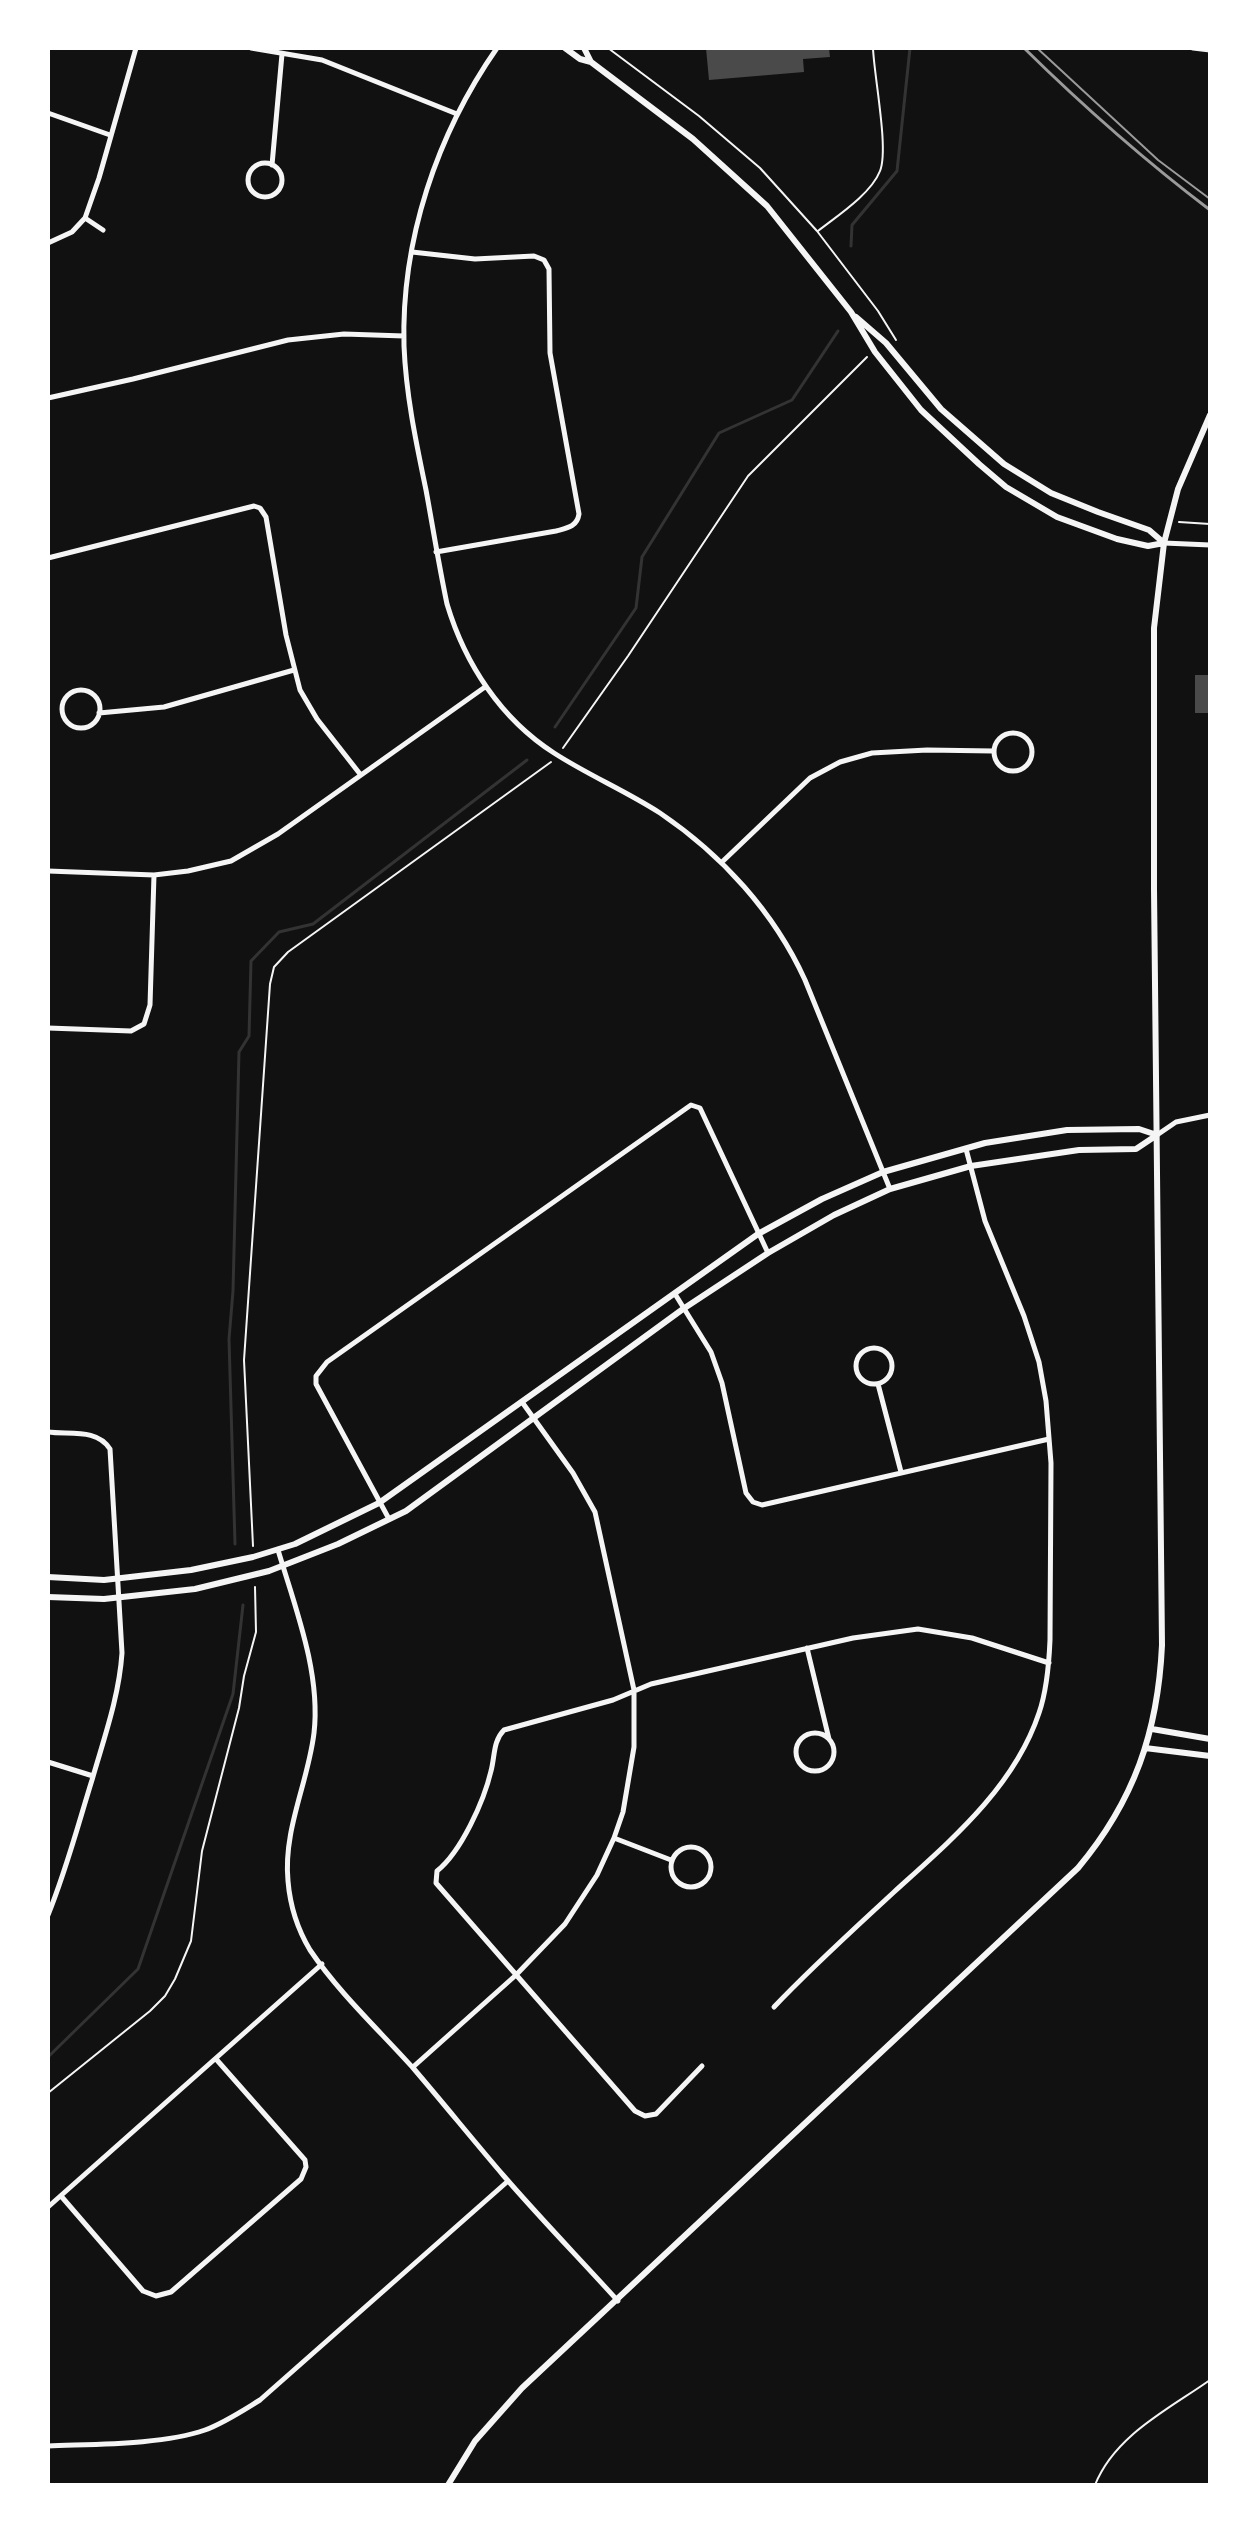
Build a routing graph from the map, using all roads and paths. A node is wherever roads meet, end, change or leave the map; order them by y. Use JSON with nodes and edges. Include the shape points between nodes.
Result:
{"nodes":[{"id":1,"x":136,"y":48,"type":"edge"},
{"id":2,"x":251,"y":48,"type":"edge"},
{"id":3,"x":497,"y":48,"type":"edge"},
{"id":4,"x":565,"y":48,"type":"edge"},
{"id":5,"x":584,"y":48,"type":"edge"},
{"id":6,"x":608,"y":48,"type":"edge"},
{"id":7,"x":873,"y":48,"type":"edge"},
{"id":8,"x":1193,"y":48,"type":"edge"},
{"id":9,"x":1210,"y":50,"type":"edge"},
{"id":10,"x":282,"y":54,"type":"junction"},
{"id":11,"x":591,"y":62,"type":"junction"},
{"id":12,"x":48,"y":113,"type":"edge"},
{"id":13,"x":457,"y":114,"type":"junction"},
{"id":14,"x":110,"y":135,"type":"junction"},
{"id":15,"x":272,"y":165,"type":"junction"},
{"id":16,"x":85,"y":218,"type":"junction"},
{"id":17,"x":103,"y":230,"type":"dead end"},
{"id":18,"x":817,"y":231,"type":"junction"},
{"id":19,"x":48,"y":243,"type":"edge"},
{"id":20,"x":412,"y":252,"type":"junction"},
{"id":21,"x":851,"y":312,"type":"junction"},
{"id":22,"x":404,"y":336,"type":"junction"},
{"id":23,"x":895,"y":338,"type":"dead end"},
{"id":24,"x":865,"y":358,"type":"dead end"},
{"id":25,"x":48,"y":398,"type":"edge"},
{"id":26,"x":1210,"y":415,"type":"edge"},
{"id":27,"x":1189,"y":523,"type":"dead end"},
{"id":28,"x":1210,"y":524,"type":"edge"},
{"id":29,"x":1164,"y":543,"type":"junction"},
{"id":30,"x":1210,"y":545,"type":"edge"},
{"id":31,"x":436,"y":552,"type":"junction"},
{"id":32,"x":48,"y":558,"type":"edge"},
{"id":33,"x":294,"y":670,"type":"junction"},
{"id":34,"x":485,"y":687,"type":"junction"},
{"id":35,"x":99,"y":713,"type":"junction"},
{"id":36,"x":563,"y":749,"type":"dead end"},
{"id":37,"x":993,"y":751,"type":"junction"},
{"id":38,"x":551,"y":761,"type":"dead end"},
{"id":39,"x":360,"y":774,"type":"junction"},
{"id":40,"x":722,"y":862,"type":"junction"},
{"id":41,"x":48,"y":871,"type":"edge"},
{"id":42,"x":154,"y":875,"type":"junction"},
{"id":43,"x":48,"y":1028,"type":"edge"},
{"id":44,"x":1210,"y":1115,"type":"edge"},
{"id":45,"x":1157,"y":1135,"type":"junction"},
{"id":46,"x":966,"y":1149,"type":"junction"},
{"id":47,"x":971,"y":1166,"type":"junction"},
{"id":48,"x":883,"y":1172,"type":"junction"},
{"id":49,"x":890,"y":1189,"type":"junction"},
{"id":50,"x":758,"y":1234,"type":"junction"},
{"id":51,"x":768,"y":1253,"type":"junction"},
{"id":52,"x":675,"y":1294,"type":"junction"},
{"id":53,"x":683,"y":1309,"type":"junction"},
{"id":54,"x":878,"y":1384,"type":"junction"},
{"id":55,"x":522,"y":1402,"type":"junction"},
{"id":56,"x":534,"y":1418,"type":"junction"},
{"id":57,"x":48,"y":1432,"type":"edge"},
{"id":58,"x":1049,"y":1439,"type":"junction"},
{"id":59,"x":901,"y":1472,"type":"junction"},
{"id":60,"x":379,"y":1503,"type":"junction"},
{"id":61,"x":389,"y":1519,"type":"junction"},
{"id":62,"x":253,"y":1549,"type":"dead end"},
{"id":63,"x":278,"y":1550,"type":"junction"},
{"id":64,"x":283,"y":1566,"type":"junction"},
{"id":65,"x":48,"y":1577,"type":"edge"},
{"id":66,"x":118,"y":1578,"type":"junction"},
{"id":67,"x":255,"y":1587,"type":"dead end"},
{"id":68,"x":48,"y":1597,"type":"edge"},
{"id":69,"x":118,"y":1598,"type":"junction"},
{"id":70,"x":807,"y":1648,"type":"junction"},
{"id":71,"x":1049,"y":1663,"type":"junction"},
{"id":72,"x":634,"y":1690,"type":"junction"},
{"id":73,"x":1152,"y":1729,"type":"junction"},
{"id":74,"x":829,"y":1739,"type":"junction"},
{"id":75,"x":1210,"y":1739,"type":"edge"},
{"id":76,"x":1145,"y":1748,"type":"junction"},
{"id":77,"x":1210,"y":1756,"type":"edge"},
{"id":78,"x":48,"y":1762,"type":"edge"},
{"id":79,"x":93,"y":1776,"type":"junction"},
{"id":80,"x":614,"y":1838,"type":"junction"},
{"id":81,"x":671,"y":1860,"type":"junction"},
{"id":82,"x":48,"y":1915,"type":"edge"},
{"id":83,"x":322,"y":1964,"type":"junction"},
{"id":84,"x":516,"y":1975,"type":"junction"},
{"id":85,"x":774,"y":2007,"type":"dead end"},
{"id":86,"x":216,"y":2059,"type":"junction"},
{"id":87,"x":702,"y":2066,"type":"dead end"},
{"id":88,"x":413,"y":2067,"type":"junction"},
{"id":89,"x":48,"y":2093,"type":"edge"},
{"id":90,"x":508,"y":2181,"type":"junction"},
{"id":91,"x":61,"y":2196,"type":"junction"},
{"id":92,"x":48,"y":2207,"type":"edge"},
{"id":93,"x":618,"y":2301,"type":"junction"},
{"id":94,"x":1210,"y":2380,"type":"edge"},
{"id":95,"x":48,"y":2446,"type":"edge"},
{"id":96,"x":448,"y":2485,"type":"edge"},
{"id":97,"x":1095,"y":2485,"type":"edge"}],
"edges":[{"from":1,"to":14,"type":"street"},
{"from":2,"to":10,"type":"street"},
{"from":3,"to":13,"type":"street"},
{"from":4,"to":11,"type":"street"},
{"from":5,"to":11,"type":"street"},
{"from":6,"to":18,"type":"path","via":[[729,140]]},
{"from":7,"to":18,"type":"path","via":[[883,153],[880,172],[856,201]]},
{"from":8,"to":9,"type":"street"},
{"from":10,"to":13,"type":"street","via":[[336,65]]},
{"from":10,"to":15,"type":"street"},
{"from":11,"to":21,"type":"street","via":[[693,139],[767,206]]},
{"from":12,"to":14,"type":"street"},
{"from":13,"to":20,"type":"street","via":[[427,189]]},
{"from":14,"to":16,"type":"street"},
{"from":15,"to":15,"type":"street","via":[[263,163],[250,172],[249,186],[258,196],[280,189],[280,173]]},
{"from":16,"to":17,"type":"street"},
{"from":16,"to":19,"type":"street","via":[[72,232]]},
{"from":18,"to":23,"type":"path"},
{"from":20,"to":22,"type":"street"},
{"from":20,"to":31,"type":"street","via":[[467,258],[534,256],[546,263],[552,374],[579,514],[573,526],[556,531]]},
{"from":21,"to":29,"type":"street","via":[[886,343],[941,409],[1004,464],[1051,493],[1149,530]]},
{"from":21,"to":29,"type":"street","via":[[921,410],[1006,487],[1057,517],[1117,539],[1148,546]]},
{"from":22,"to":25,"type":"street","via":[[344,334],[288,340]]},
{"from":22,"to":31,"type":"street","via":[[409,404]]},
{"from":24,"to":36,"type":"path","via":[[748,476]]},
{"from":26,"to":29,"type":"street","via":[[1178,489]]},
{"from":27,"to":28,"type":"path"},
{"from":29,"to":30,"type":"street"},
{"from":29,"to":45,"type":"street","via":[[1153,660]]},
{"from":31,"to":34,"type":"street","via":[[456,635]]},
{"from":32,"to":33,"type":"street","via":[[260,508],[266,517]]},
{"from":33,"to":35,"type":"street","via":[[164,707]]},
{"from":33,"to":39,"type":"street","via":[[305,702]]},
{"from":34,"to":39,"type":"street"},
{"from":34,"to":40,"type":"street","via":[[538,743],[661,814]]},
{"from":35,"to":35,"type":"street","via":[[97,699],[84,690],[70,693],[62,704],[65,720],[76,727],[93,723]]},
{"from":37,"to":37,"type":"street","via":[[998,764],[1016,771],[1026,766],[1032,751],[1025,736],[1011,732],[998,739]]},
{"from":37,"to":40,"type":"street","via":[[872,753],[840,762],[810,778]]},
{"from":38,"to":62,"type":"path","via":[[274,967],[244,1360]]},
{"from":39,"to":42,"type":"street","via":[[246,853],[205,868]]},
{"from":40,"to":48,"type":"street","via":[[789,947]]},
{"from":41,"to":42,"type":"street"},
{"from":42,"to":43,"type":"street","via":[[150,1005],[144,1024],[131,1031]]},
{"from":44,"to":45,"type":"street","via":[[1176,1122]]},
{"from":45,"to":46,"type":"street","via":[[1139,1129],[1067,1130]]},
{"from":45,"to":47,"type":"street","via":[[1136,1149],[1079,1150]]},
{"from":45,"to":73,"type":"street","via":[[1162,1645]]},
{"from":46,"to":47,"type":"street"},
{"from":46,"to":48,"type":"street"},
{"from":47,"to":49,"type":"street"},
{"from":47,"to":58,"type":"street","via":[[984,1218],[1039,1362]]},
{"from":48,"to":49,"type":"street"},
{"from":48,"to":50,"type":"street"},
{"from":49,"to":51,"type":"street"},
{"from":50,"to":51,"type":"street"},
{"from":50,"to":52,"type":"street"},
{"from":50,"to":60,"type":"street","via":[[700,1108],[691,1105],[327,1362],[316,1376]]},
{"from":51,"to":53,"type":"street"},
{"from":52,"to":53,"type":"street"},
{"from":52,"to":55,"type":"street"},
{"from":53,"to":56,"type":"street"},
{"from":53,"to":59,"type":"street","via":[[711,1352],[746,1493],[753,1502],[762,1505]]},
{"from":54,"to":54,"type":"street","via":[[890,1374],[891,1359],[882,1350],[870,1349],[858,1358],[856,1371],[864,1381]]},
{"from":54,"to":59,"type":"street"},
{"from":55,"to":56,"type":"street"},
{"from":55,"to":60,"type":"street"},
{"from":56,"to":61,"type":"street"},
{"from":56,"to":72,"type":"street","via":[[592,1504]]},
{"from":57,"to":66,"type":"street","via":[[90,1435],[110,1449]]},
{"from":58,"to":59,"type":"street"},
{"from":58,"to":71,"type":"street"},
{"from":60,"to":61,"type":"street"},
{"from":60,"to":63,"type":"street"},
{"from":61,"to":64,"type":"street"},
{"from":63,"to":64,"type":"street"},
{"from":63,"to":66,"type":"street","via":[[191,1570]]},
{"from":64,"to":69,"type":"street","via":[[195,1589]]},
{"from":64,"to":83,"type":"street","via":[[309,1658],[315,1706],[312,1746],[289,1842],[288,1883],[298,1924]]},
{"from":65,"to":66,"type":"street"},
{"from":66,"to":69,"type":"street"},
{"from":67,"to":89,"type":"path","via":[[256,1632],[202,1851],[185,1960],[150,2011]]},
{"from":68,"to":69,"type":"street"},
{"from":69,"to":79,"type":"street","via":[[120,1676]]},
{"from":70,"to":71,"type":"street","via":[[918,1629],[972,1638]]},
{"from":70,"to":72,"type":"street"},
{"from":70,"to":74,"type":"street"},
{"from":71,"to":85,"type":"street","via":[[1039,1714],[998,1788]]},
{"from":72,"to":80,"type":"street","via":[[634,1747]]},
{"from":72,"to":84,"type":"street","via":[[504,1730],[497,1737],[480,1804],[437,1871],[436,1883]]},
{"from":73,"to":75,"type":"street"},
{"from":73,"to":76,"type":"street"},
{"from":74,"to":74,"type":"street","via":[[815,1733],[803,1738],[796,1752],[802,1766],[812,1771],[829,1766],[834,1749]]},
{"from":76,"to":77,"type":"street"},
{"from":76,"to":93,"type":"street","via":[[1115,1818],[1078,1868]]},
{"from":78,"to":79,"type":"street"},
{"from":79,"to":82,"type":"street"},
{"from":80,"to":81,"type":"street"},
{"from":80,"to":84,"type":"street","via":[[565,1924]]},
{"from":81,"to":81,"type":"street","via":[[671,1872],[680,1885],[697,1887],[708,1878],[710,1862],[698,1848],[684,1848]]},
{"from":83,"to":86,"type":"street"},
{"from":83,"to":88,"type":"street"},
{"from":84,"to":87,"type":"street","via":[[635,2111],[645,2116],[656,2114]]},
{"from":84,"to":88,"type":"street"},
{"from":86,"to":91,"type":"street"},
{"from":86,"to":91,"type":"street","via":[[305,2160],[301,2179],[171,2292],[156,2296],[143,2291]]},
{"from":88,"to":90,"type":"street"},
{"from":90,"to":93,"type":"street"},
{"from":90,"to":95,"type":"street","via":[[260,2400],[233,2417],[173,2437]]},
{"from":91,"to":92,"type":"street"},
{"from":93,"to":96,"type":"street","via":[[493,2419]]},
{"from":94,"to":97,"type":"path","via":[[1127,2438]]}]}
